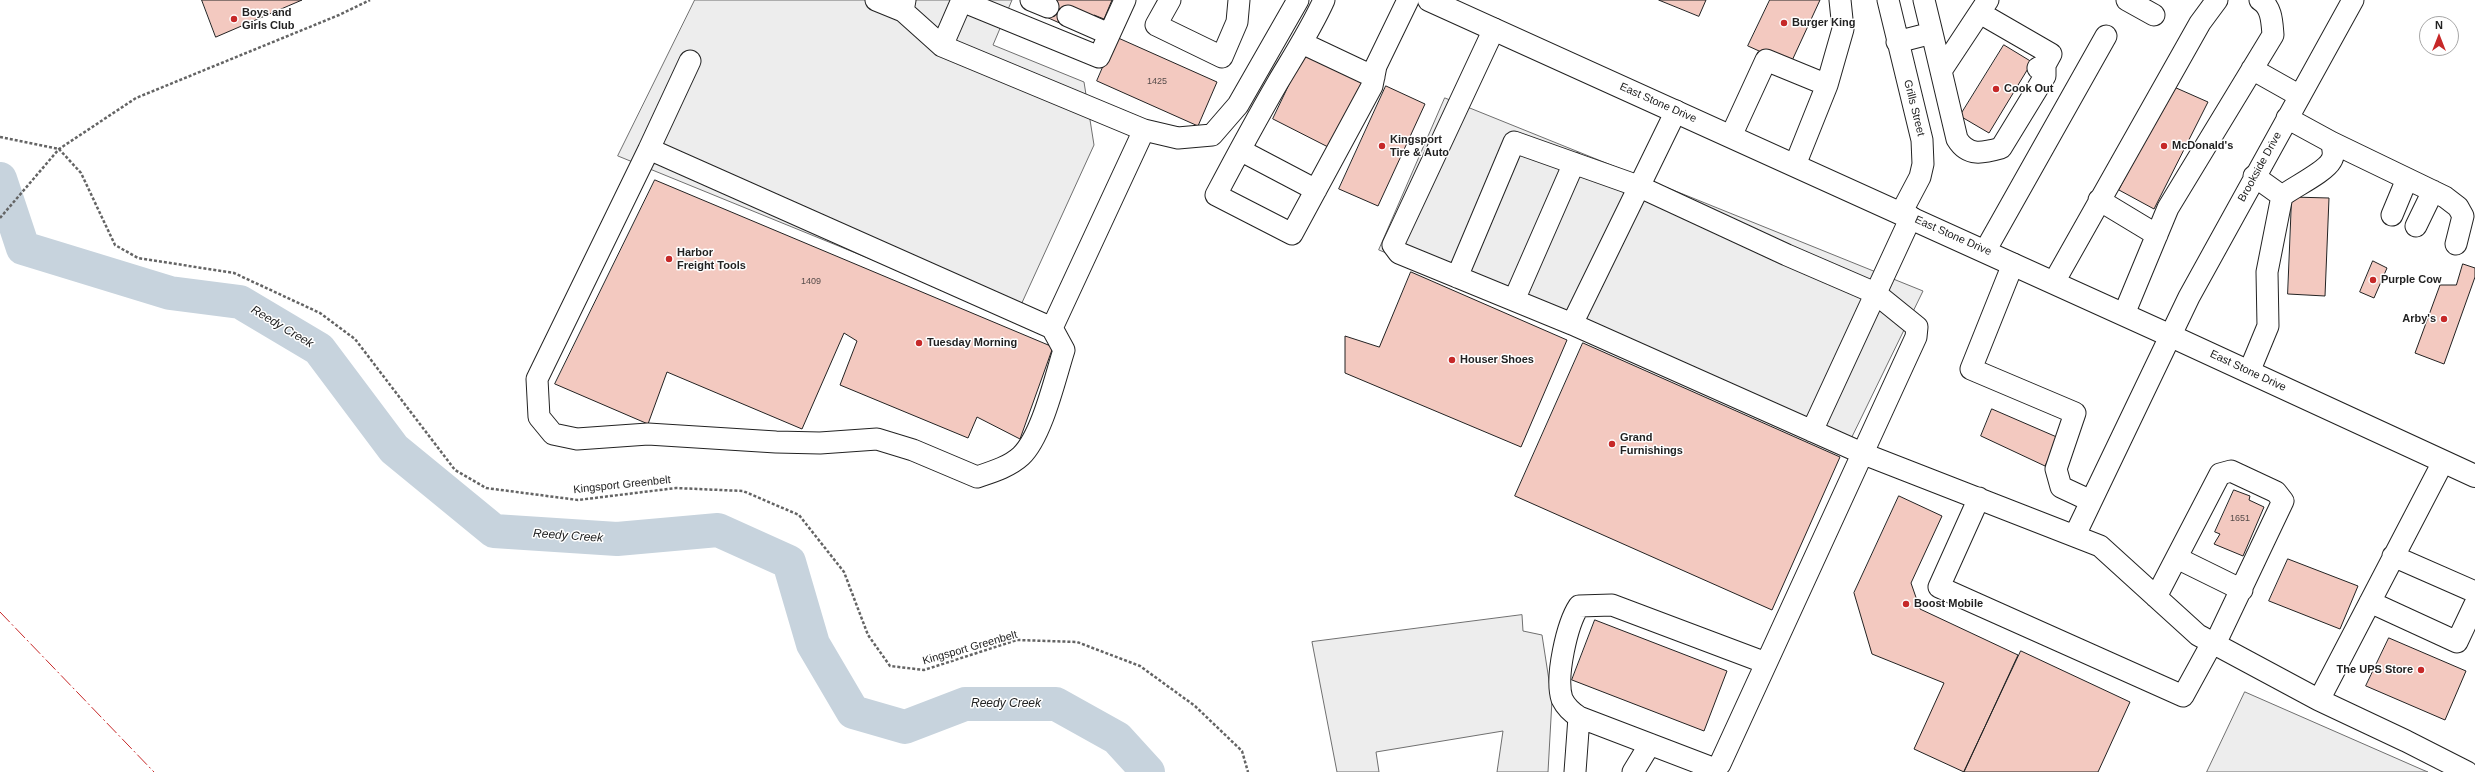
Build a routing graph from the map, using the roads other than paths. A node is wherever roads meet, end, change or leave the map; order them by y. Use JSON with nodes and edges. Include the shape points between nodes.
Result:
{"nodes":[{"id":1,"x":876,"y":0,"type":"edge"},
{"id":2,"x":1125,"y":0,"type":"edge"},
{"id":3,"x":1170,"y":0,"type":"edge"},
{"id":4,"x":1239,"y":0,"type":"edge"},
{"id":5,"x":1298,"y":0,"type":"edge"},
{"id":6,"x":1324,"y":0,"type":"edge"},
{"id":7,"x":1408,"y":0,"type":"edge"},
{"id":8,"x":1430,"y":0,"type":"edge"},
{"id":9,"x":1840,"y":0,"type":"edge"},
{"id":10,"x":1888,"y":0,"type":"edge"},
{"id":11,"x":1924,"y":0,"type":"edge"},
{"id":12,"x":2127,"y":0,"type":"edge"},
{"id":13,"x":2217,"y":0,"type":"edge"},
{"id":14,"x":2260,"y":0,"type":"edge"},
{"id":15,"x":2353,"y":0,"type":"edge"},
{"id":16,"x":962,"y":1,"type":"edge"},
{"id":17,"x":904,"y":6,"type":"edge"},
{"id":18,"x":1984,"y":6,"type":"edge"},
{"id":19,"x":2154,"y":15,"type":"dead end"},
{"id":20,"x":1068,"y":16,"type":"dead end"},
{"id":21,"x":1494,"y":29,"type":"junction"},
{"id":22,"x":1932,"y":33,"type":"junction"},
{"id":23,"x":1109,"y":34,"type":"junction"},
{"id":24,"x":2106,"y":36,"type":"dead end"},
{"id":25,"x":1897,"y":42,"type":"junction"},
{"id":26,"x":1302,"y":43,"type":"junction"},
{"id":27,"x":942,"y":46,"type":"junction"},
{"id":28,"x":690,"y":61,"type":"dead end"},
{"id":29,"x":2252,"y":69,"type":"junction"},
{"id":30,"x":1941,"y":71,"type":"junction"},
{"id":31,"x":1374,"y":77,"type":"junction"},
{"id":32,"x":1827,"y":85,"type":"junction"},
{"id":33,"x":2300,"y":96,"type":"junction"},
{"id":34,"x":1676,"y":111,"type":"junction"},
{"id":35,"x":2287,"y":118,"type":"junction"},
{"id":36,"x":1144,"y":130,"type":"junction"},
{"id":37,"x":1732,"y":136,"type":"junction"},
{"id":38,"x":2332,"y":142,"type":"junction"},
{"id":39,"x":649,"y":148,"type":"junction"},
{"id":40,"x":1240,"y":150,"type":"junction"},
{"id":41,"x":1574,"y":163,"type":"junction"},
{"id":42,"x":1795,"y":165,"type":"junction"},
{"id":43,"x":2254,"y":176,"type":"junction"},
{"id":44,"x":2407,"y":178,"type":"junction"},
{"id":45,"x":1638,"y":186,"type":"junction"},
{"id":46,"x":1316,"y":190,"type":"junction"},
{"id":47,"x":2433,"y":191,"type":"junction"},
{"id":48,"x":2282,"y":196,"type":"junction"},
{"id":49,"x":2099,"y":200,"type":"junction"},
{"id":50,"x":1906,"y":215,"type":"junction"},
{"id":51,"x":2392,"y":215,"type":"dead end"},
{"id":52,"x":2416,"y":226,"type":"dead end"},
{"id":53,"x":2157,"y":235,"type":"junction"},
{"id":54,"x":2456,"y":244,"type":"dead end"},
{"id":55,"x":1985,"y":251,"type":"junction"},
{"id":56,"x":2013,"y":264,"type":"junction"},
{"id":57,"x":1458,"y":277,"type":"junction"},
{"id":58,"x":2054,"y":282,"type":"junction"},
{"id":59,"x":1876,"y":293,"type":"junction"},
{"id":60,"x":1514,"y":300,"type":"junction"},
{"id":61,"x":2124,"y":314,"type":"junction"},
{"id":62,"x":1572,"y":324,"type":"junction"},
{"id":63,"x":1052,"y":328,"type":"junction"},
{"id":64,"x":2171,"y":336,"type":"junction"},
{"id":65,"x":2249,"y":372,"type":"junction"},
{"id":66,"x":1812,"y":431,"type":"junction"},
{"id":67,"x":1864,"y":454,"type":"junction"},
{"id":68,"x":2443,"y":462,"type":"junction"},
{"id":69,"x":2475,"y":476,"type":"edge"},
{"id":70,"x":1979,"y":498,"type":"junction"},
{"id":71,"x":2091,"y":501,"type":"junction"},
{"id":72,"x":2074,"y":534,"type":"junction"},
{"id":73,"x":2393,"y":556,"type":"junction"},
{"id":74,"x":2177,"y":558,"type":"junction"},
{"id":75,"x":2245,"y":583,"type":"junction"},
{"id":76,"x":2475,"y":592,"type":"edge"},
{"id":77,"x":2156,"y":597,"type":"junction"},
{"id":78,"x":2370,"y":602,"type":"junction"},
{"id":79,"x":2475,"y":604,"type":"edge"},
{"id":80,"x":2214,"y":644,"type":"junction"},
{"id":81,"x":1766,"y":663,"type":"junction"},
{"id":82,"x":2320,"y":700,"type":"junction"},
{"id":83,"x":1579,"y":717,"type":"junction"},
{"id":84,"x":1650,"y":744,"type":"junction"},
{"id":85,"x":1714,"y":771,"type":"edge"},
{"id":86,"x":1575,"y":772,"type":"edge"},
{"id":87,"x":1633,"y":772,"type":"edge"},
{"id":88,"x":2467,"y":772,"type":"edge"}],
"edges":[{"from":1,"to":17,"type":"street"},
{"from":2,"to":23,"type":"street"},
{"from":3,"to":4,"type":"street","via":[[1156,25],[1222,57],[1237,22]]},
{"from":5,"to":36,"type":"street","via":[[1238,105],[1212,135],[1178,138]]},
{"from":6,"to":26,"type":"street"},
{"from":7,"to":31,"type":"street","via":[[1376,66]]},
{"from":8,"to":21,"type":"highway","name":"East Stone Drive"},
{"from":9,"to":32,"type":"street","via":[[1843,29]]},
{"from":10,"to":25,"type":"street","name":"Grills Street"},
{"from":11,"to":22,"type":"street"},
{"from":12,"to":19,"type":"street"},
{"from":13,"to":49,"type":"street","via":[[2200,23]]},
{"from":14,"to":29,"type":"street","via":[[2272,20],[2273,35]]},
{"from":15,"to":33,"type":"street","name":"Brookside Drive"},
{"from":16,"to":23,"type":"street","via":[[1099,57]]},
{"from":16,"to":27,"type":"street"},
{"from":17,"to":27,"type":"street"},
{"from":18,"to":30,"type":"street"},
{"from":18,"to":30,"type":"street","via":[[2048,59],[2046,76],[2001,148],[1983,153],[1969,152],[1962,147],[1957,139]]},
{"from":20,"to":23,"type":"street"},
{"from":21,"to":34,"type":"highway","name":"East Stone Drive"},
{"from":21,"to":57,"type":"street","via":[[1393,245],[1399,253]]},
{"from":22,"to":25,"type":"street"},
{"from":22,"to":30,"type":"street"},
{"from":24,"to":55,"type":"street"},
{"from":25,"to":50,"type":"street","name":"Grills Street","via":[[1922,140],[1923,164]]},
{"from":26,"to":31,"type":"street"},
{"from":26,"to":40,"type":"street"},
{"from":27,"to":36,"type":"street"},
{"from":28,"to":39,"type":"street"},
{"from":29,"to":33,"type":"street"},
{"from":29,"to":53,"type":"street","via":[[2168,208]]},
{"from":31,"to":46,"type":"street","via":[[1372,86]]},
{"from":32,"to":37,"type":"street","via":[[1766,60]]},
{"from":32,"to":42,"type":"street"},
{"from":33,"to":35,"type":"street","name":"Brookside Drive"},
{"from":34,"to":37,"type":"highway","name":"East Stone Drive"},
{"from":34,"to":45,"type":"street"},
{"from":35,"to":38,"type":"street"},
{"from":35,"to":43,"type":"street","name":"Brookside Drive"},
{"from":36,"to":63,"type":"street"},
{"from":37,"to":42,"type":"highway","name":"East Stone Drive"},
{"from":38,"to":44,"type":"street"},
{"from":38,"to":48,"type":"street","via":[[2332,160],[2322,170]]},
{"from":39,"to":63,"type":"street"},
{"from":39,"to":63,"type":"street","via":[[537,379],[539,417],[553,434],[577,439],[648,434],[820,443],[877,439],[913,450],[977,477],[1002,468],[1022,455],[1037,431],[1064,350]]},
{"from":40,"to":46,"type":"street"},
{"from":40,"to":46,"type":"street","via":[[1216,195],[1292,234]]},
{"from":41,"to":45,"type":"street"},
{"from":41,"to":57,"type":"street","via":[[1514,142]]},
{"from":41,"to":60,"type":"street"},
{"from":42,"to":50,"type":"highway","name":"East Stone Drive"},
{"from":43,"to":48,"type":"street"},
{"from":43,"to":64,"type":"street","name":"Brookside Drive"},
{"from":44,"to":47,"type":"street"},
{"from":44,"to":51,"type":"street"},
{"from":45,"to":59,"type":"street"},
{"from":45,"to":62,"type":"street"},
{"from":47,"to":52,"type":"street"},
{"from":47,"to":54,"type":"street","via":[[2458,207],[2463,216]]},
{"from":48,"to":65,"type":"street","via":[[2268,272],[2268,326]]},
{"from":49,"to":53,"type":"street"},
{"from":49,"to":58,"type":"street"},
{"from":50,"to":55,"type":"highway","name":"East Stone Drive"},
{"from":50,"to":59,"type":"street","name":"Grills Street"},
{"from":53,"to":61,"type":"street"},
{"from":55,"to":56,"type":"highway","name":"East Stone Drive"},
{"from":56,"to":58,"type":"highway","name":"East Stone Drive"},
{"from":56,"to":71,"type":"street","via":[[1971,369],[2074,413],[2056,469],[2061,488]]},
{"from":57,"to":60,"type":"street"},
{"from":58,"to":61,"type":"highway","name":"East Stone Drive"},
{"from":59,"to":66,"type":"street","name":"Grills Street"},
{"from":59,"to":67,"type":"street","via":[[1917,327],[1917,332]]},
{"from":60,"to":62,"type":"street"},
{"from":61,"to":64,"type":"highway","name":"East Stone Drive"},
{"from":62,"to":66,"type":"street"},
{"from":64,"to":65,"type":"highway","name":"East Stone Drive"},
{"from":64,"to":71,"type":"street","name":"Brookside Drive"},
{"from":65,"to":68,"type":"highway","name":"East Stone Drive"},
{"from":66,"to":67,"type":"street"},
{"from":67,"to":70,"type":"street"},
{"from":67,"to":81,"type":"street"},
{"from":68,"to":69,"type":"highway","name":"East Stone Drive"},
{"from":68,"to":73,"type":"street"},
{"from":70,"to":72,"type":"street"},
{"from":70,"to":80,"type":"street","via":[[1939,587],[2183,696]]},
{"from":71,"to":72,"type":"street","name":"Brookside Drive"},
{"from":72,"to":77,"type":"street","via":[[2100,546]]},
{"from":73,"to":76,"type":"street"},
{"from":73,"to":78,"type":"street"},
{"from":74,"to":75,"type":"street"},
{"from":74,"to":75,"type":"street","via":[[2214,483],[2220,474],[2231,471],[2276,492],[2283,501]]},
{"from":74,"to":77,"type":"street"},
{"from":75,"to":80,"type":"street"},
{"from":77,"to":80,"type":"street","via":[[2198,635]]},
{"from":78,"to":79,"type":"street","via":[[2457,642]]},
{"from":78,"to":82,"type":"street"},
{"from":80,"to":82,"type":"street"},
{"from":81,"to":83,"type":"street","via":[[1612,605],[1579,606],[1572,617],[1560,684],[1562,698],[1568,709]]},
{"from":81,"to":85,"type":"street","via":[[1720,764]]},
{"from":82,"to":88,"type":"street"},
{"from":83,"to":84,"type":"street"},
{"from":83,"to":86,"type":"street"},
{"from":84,"to":85,"type":"street"},
{"from":84,"to":87,"type":"street"}]}
